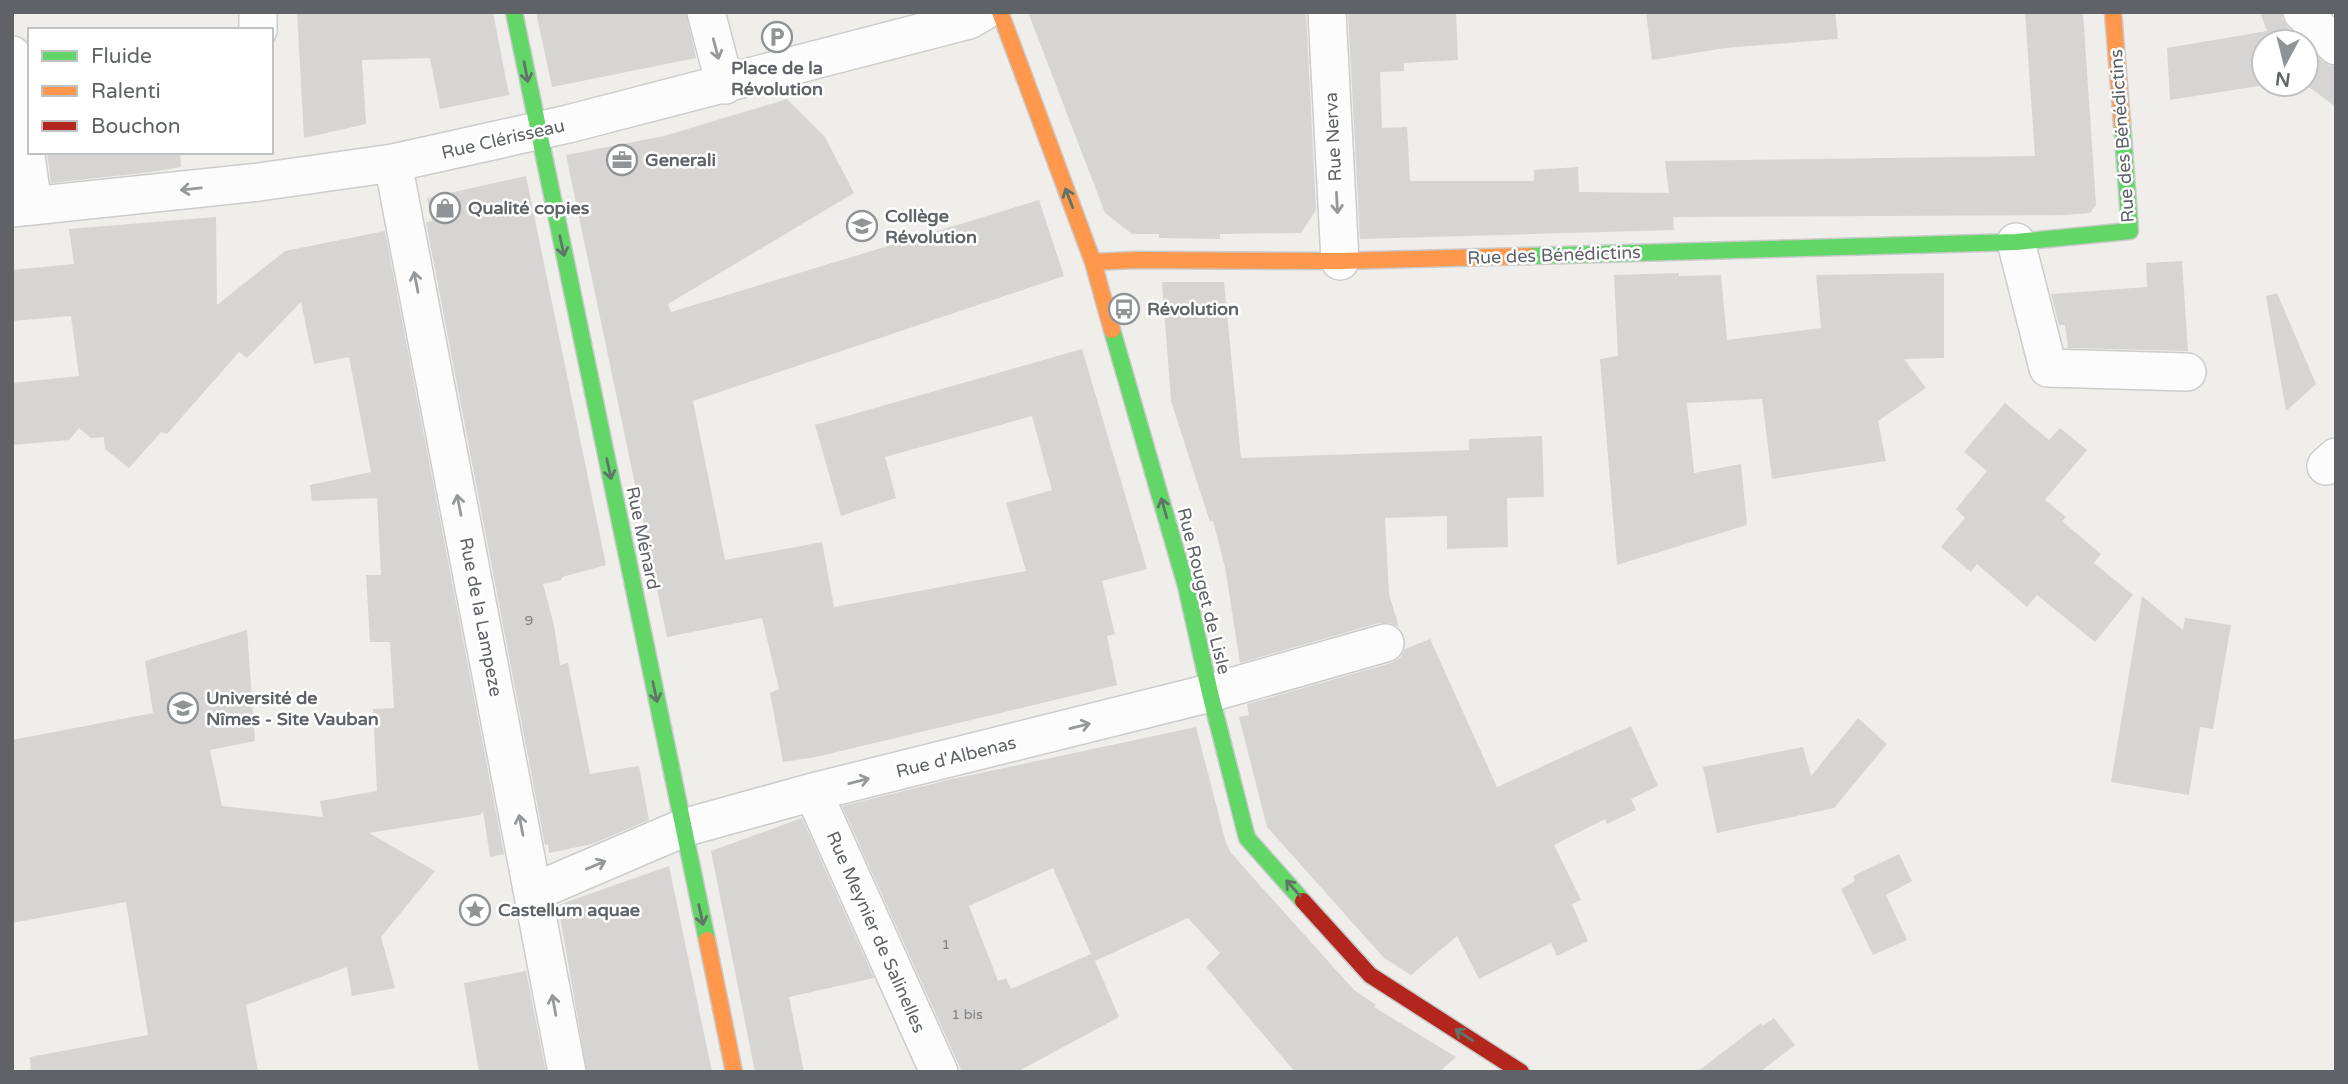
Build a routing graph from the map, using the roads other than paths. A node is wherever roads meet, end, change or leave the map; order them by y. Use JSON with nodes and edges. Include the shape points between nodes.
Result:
{"nodes":[{"id":1,"x":514,"y":12,"type":"edge"},
{"id":2,"x":706,"y":12,"type":"edge"},
{"id":3,"x":983,"y":12,"type":"edge"},
{"id":4,"x":1000,"y":12,"type":"edge"},
{"id":5,"x":1327,"y":12,"type":"edge"},
{"id":6,"x":2113,"y":12,"type":"edge"},
{"id":7,"x":2302,"y":12,"type":"edge"},
{"id":8,"x":2336,"y":46,"type":"edge"},
{"id":9,"x":12,"y":55,"type":"edge"},
{"id":10,"x":725,"y":85,"type":"junction"},
{"id":11,"x":538,"y":132,"type":"junction"},
{"id":12,"x":393,"y":163,"type":"junction"},
{"id":13,"x":259,"y":167,"type":"edge"},
{"id":14,"x":23,"y":207,"type":"edge"},
{"id":15,"x":2015,"y":242,"type":"junction"},
{"id":16,"x":1340,"y":261,"type":"junction"},
{"id":17,"x":1093,"y":262,"type":"junction"},
{"id":18,"x":2187,"y":372,"type":"dead end"},
{"id":19,"x":1385,"y":643,"type":"dead end"},
{"id":20,"x":1210,"y":694,"type":"junction"},
{"id":21,"x":813,"y":792,"type":"junction"},
{"id":22,"x":683,"y":828,"type":"junction"},
{"id":23,"x":534,"y":892,"type":"junction"},
{"id":24,"x":567,"y":1072,"type":"edge"},
{"id":25,"x":734,"y":1072,"type":"edge"},
{"id":26,"x":939,"y":1072,"type":"edge"},
{"id":27,"x":1521,"y":1072,"type":"edge"}],
"edges":[{"from":1,"to":11,"type":"street","name":"Rue Ménard","one_way":true},
{"from":2,"to":10,"type":"street","one_way":true},
{"from":3,"to":10,"type":"street","name":"Rue Clérisseau","via":[[969,20]]},
{"from":17,"to":4,"type":"street","name":"Rue Rouget de Lisle","one_way":true},
{"from":5,"to":16,"type":"street","name":"Rue Nerva","one_way":true},
{"from":6,"to":15,"type":"street","name":"Rue des Bénédictins","via":[[2130,231]]},
{"from":7,"to":8,"type":"street"},
{"from":9,"to":14,"type":"street"},
{"from":10,"to":11,"type":"street","name":"Rue Clérisseau"},
{"from":11,"to":12,"type":"street","name":"Rue Clérisseau"},
{"from":11,"to":22,"type":"street","name":"Rue Ménard","one_way":true},
{"from":12,"to":13,"type":"street","name":"Rue Clérisseau"},
{"from":23,"to":12,"type":"street","name":"Rue de la Lampeze","one_way":true},
{"from":13,"to":14,"type":"street","name":"Rue Clérisseau","one_way":true},
{"from":15,"to":16,"type":"street","name":"Rue des Bénédictins"},
{"from":15,"to":18,"type":"street","via":[[2048,368]]},
{"from":16,"to":17,"type":"street","name":"Rue des Bénédictins"},
{"from":20,"to":17,"type":"street","name":"Rue Rouget de Lisle","one_way":true,"via":[[1186,586]]},
{"from":19,"to":20,"type":"street","name":"Rue d'Albenas"},
{"from":21,"to":20,"type":"street","name":"Rue d'Albenas","one_way":true},
{"from":27,"to":20,"type":"street","name":"Rue Rouget de Lisle","one_way":true,"via":[[1370,975],[1247,838]]},
{"from":21,"to":22,"type":"street","name":"Rue d'Albenas"},
{"from":21,"to":26,"type":"street","name":"Rue Meynier de Salinelles"},
{"from":23,"to":22,"type":"street","name":"Rue d'Albenas","one_way":true},
{"from":22,"to":25,"type":"street","name":"Rue Ménard","one_way":true},
{"from":24,"to":23,"type":"street","name":"Rue de la Lampeze","one_way":true}]}
